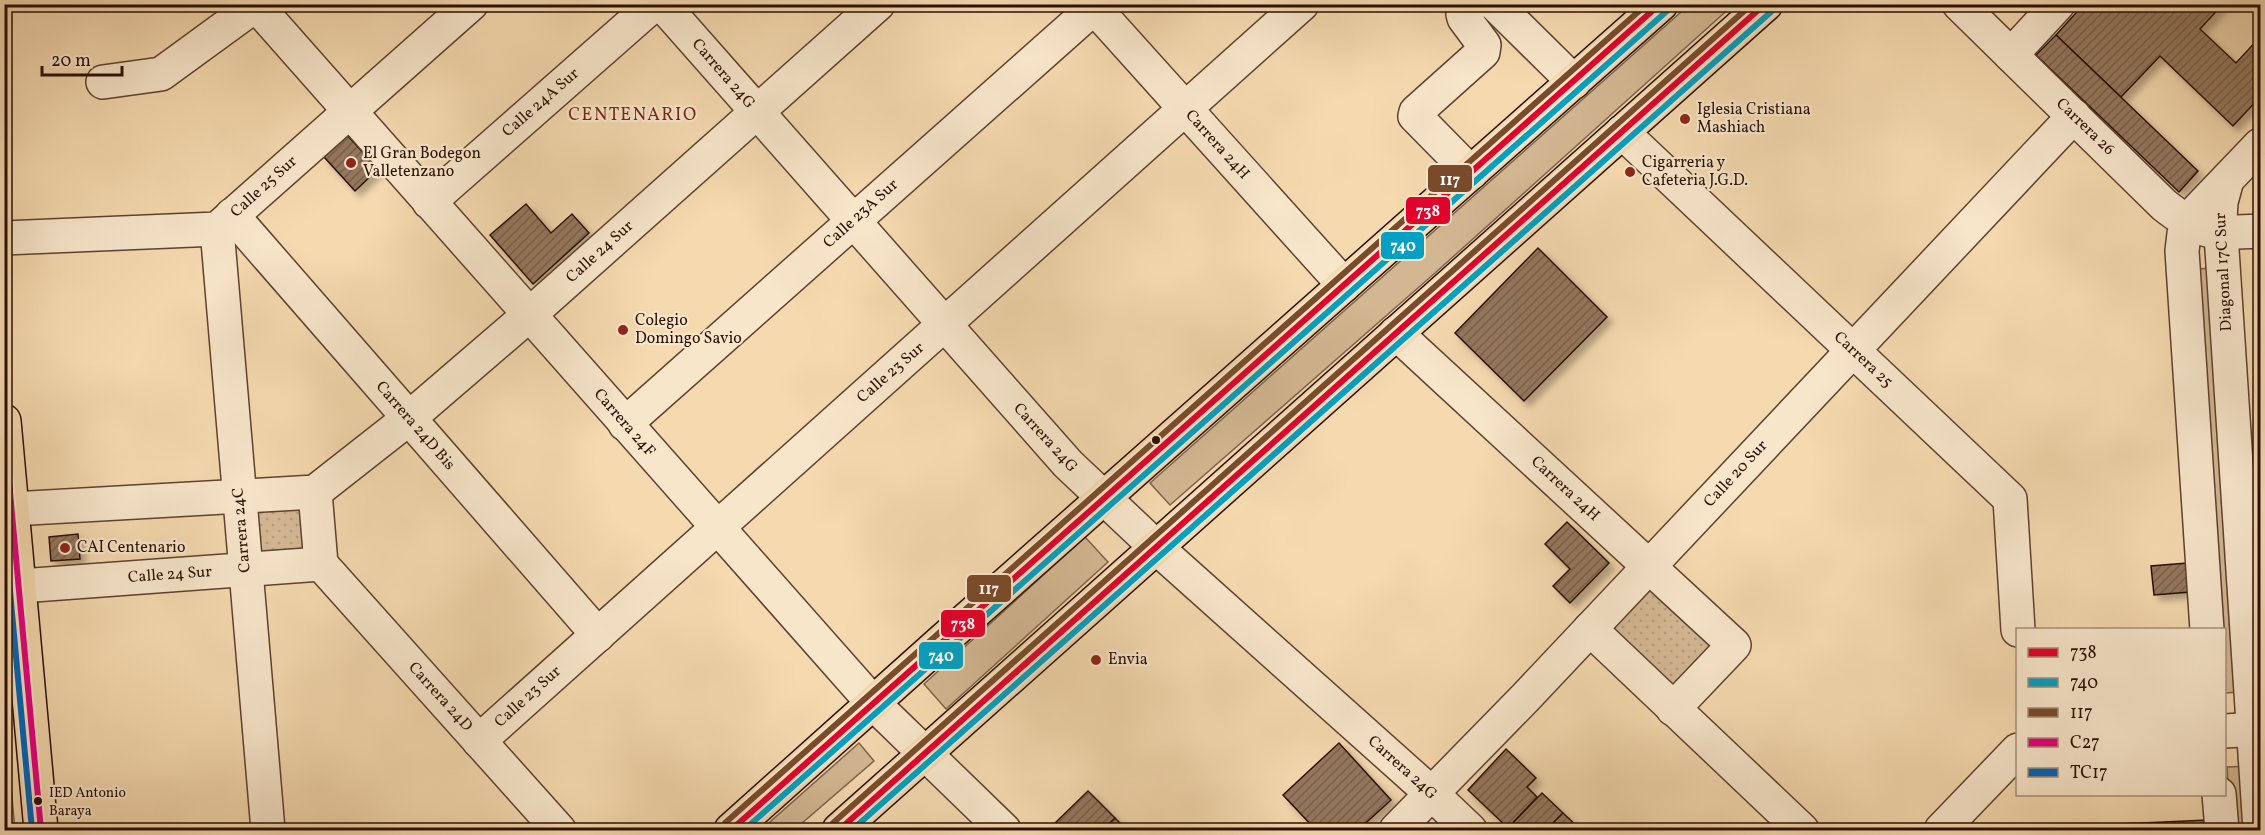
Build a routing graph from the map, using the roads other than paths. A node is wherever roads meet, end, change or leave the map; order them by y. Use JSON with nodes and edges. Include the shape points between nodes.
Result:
{"nodes":[{"id":1,"x":471,"y":4,"type":"edge"},
{"id":2,"x":654,"y":4,"type":"edge"},
{"id":3,"x":662,"y":4,"type":"edge"},
{"id":4,"x":878,"y":4,"type":"edge"},
{"id":5,"x":1302,"y":4,"type":"edge"},
{"id":6,"x":1473,"y":4,"type":"edge"},
{"id":7,"x":1495,"y":4,"type":"edge"},
{"id":8,"x":1661,"y":4,"type":"edge"},
{"id":9,"x":1766,"y":4,"type":"edge"},
{"id":10,"x":1959,"y":4,"type":"edge"},
{"id":11,"x":2058,"y":4,"type":"edge"},
{"id":12,"x":256,"y":5,"type":"edge"},
{"id":13,"x":1094,"y":6,"type":"edge"},
{"id":14,"x":2011,"y":55,"type":"junction"},
{"id":15,"x":103,"y":82,"type":"dead end"},
{"id":16,"x":1574,"y":82,"type":"junction"},
{"id":17,"x":1186,"y":110,"type":"junction"},
{"id":18,"x":349,"y":112,"type":"junction"},
{"id":19,"x":756,"y":112,"type":"junction"},
{"id":20,"x":2074,"y":116,"type":"junction"},
{"id":21,"x":1622,"y":132,"type":"junction"},
{"id":22,"x":2260,"y":145,"type":"edge"},
{"id":23,"x":1470,"y":173,"type":"junction"},
{"id":24,"x":2227,"y":180,"type":"junction"},
{"id":25,"x":429,"y":202,"type":"junction"},
{"id":26,"x":853,"y":221,"type":"junction"},
{"id":27,"x":225,"y":222,"type":"junction"},
{"id":28,"x":2189,"y":224,"type":"junction"},
{"id":29,"x":2260,"y":231,"type":"edge"},
{"id":30,"x":2220,"y":232,"type":"junction"},
{"id":31,"x":4,"y":238,"type":"edge"},
{"id":32,"x":1344,"y":285,"type":"junction"},
{"id":33,"x":529,"y":315,"type":"junction"},
{"id":34,"x":945,"y":325,"type":"junction"},
{"id":35,"x":1396,"y":333,"type":"junction"},
{"id":36,"x":1853,"y":350,"type":"junction"},
{"id":37,"x":408,"y":419,"type":"junction"},
{"id":38,"x":4,"y":421,"type":"edge"},
{"id":39,"x":625,"y":424,"type":"junction"},
{"id":40,"x":315,"y":492,"type":"junction"},
{"id":41,"x":2249,"y":492,"type":"edge"},
{"id":42,"x":239,"y":495,"type":"junction"},
{"id":43,"x":1104,"y":499,"type":"junction"},
{"id":44,"x":12,"y":509,"type":"junction"},
{"id":45,"x":715,"y":528,"type":"junction"},
{"id":46,"x":1156,"y":548,"type":"junction"},
{"id":47,"x":321,"y":564,"type":"junction"},
{"id":48,"x":1648,"y":566,"type":"junction"},
{"id":49,"x":246,"y":570,"type":"junction"},
{"id":50,"x":20,"y":586,"type":"junction"},
{"id":51,"x":2018,"y":628,"type":"edge"},
{"id":52,"x":2207,"y":628,"type":"edge"},
{"id":53,"x":1590,"y":629,"type":"junction"},
{"id":54,"x":597,"y":635,"type":"junction"},
{"id":55,"x":873,"y":703,"type":"junction"},
{"id":56,"x":1674,"y":709,"type":"junction"},
{"id":57,"x":2246,"y":730,"type":"edge"},
{"id":58,"x":479,"y":741,"type":"junction"},
{"id":59,"x":2016,"y":752,"type":"edge"},
{"id":60,"x":925,"y":754,"type":"junction"},
{"id":61,"x":1431,"y":793,"type":"junction"},
{"id":62,"x":2219,"y":796,"type":"edge"},
{"id":63,"x":41,"y":831,"type":"edge"},
{"id":64,"x":268,"y":831,"type":"edge"},
{"id":65,"x":559,"y":831,"type":"edge"},
{"id":66,"x":730,"y":831,"type":"edge"},
{"id":67,"x":838,"y":831,"type":"edge"},
{"id":68,"x":1004,"y":831,"type":"edge"},
{"id":69,"x":1396,"y":831,"type":"edge"},
{"id":70,"x":1470,"y":831,"type":"edge"},
{"id":71,"x":1802,"y":831,"type":"edge"},
{"id":72,"x":1941,"y":831,"type":"edge"},
{"id":73,"x":2222,"y":831,"type":"edge"},
{"id":74,"x":2260,"y":831,"type":"edge"}],
"edges":[{"from":1,"to":18,"type":"street","name":"Calle 25 Sur"},
{"from":2,"to":25,"type":"street","name":"Calle 24A Sur"},
{"from":3,"to":19,"type":"street","name":"Carrera 24G"},
{"from":4,"to":19,"type":"street","name":"Calle 24 Sur"},
{"from":5,"to":17,"type":"street","name":"Calle 23 Sur"},
{"from":6,"to":23,"type":"street","via":[[1464,18],[1485,48],[1415,116]]},
{"from":7,"to":16,"type":"street"},
{"from":8,"to":16,"type":"main road"},
{"from":9,"to":21,"type":"main road"},
{"from":10,"to":14,"type":"street","name":"Carrera 26"},
{"from":11,"to":14,"type":"street"},
{"from":12,"to":15,"type":"street","via":[[161,74]]},
{"from":12,"to":18,"type":"street","name":"Carrera 24F"},
{"from":13,"to":17,"type":"street","name":"Carrera 24H"},
{"from":13,"to":26,"type":"street","name":"Calle 23A Sur"},
{"from":14,"to":20,"type":"street","name":"Carrera 26"},
{"from":16,"to":23,"type":"main road"},
{"from":17,"to":32,"type":"street","name":"Carrera 24H"},
{"from":17,"to":34,"type":"street","name":"Calle 23 Sur"},
{"from":18,"to":25,"type":"street","name":"Carrera 24F"},
{"from":18,"to":27,"type":"street","name":"Calle 25 Sur"},
{"from":19,"to":26,"type":"street","name":"Carrera 24G"},
{"from":19,"to":33,"type":"street","name":"Calle 24 Sur"},
{"from":20,"to":28,"type":"street","name":"Carrera 26","via":[[2164,205]]},
{"from":20,"to":36,"type":"street","name":"Calle 20 Sur"},
{"from":21,"to":35,"type":"main road"},
{"from":21,"to":36,"type":"street","name":"Carrera 25"},
{"from":22,"to":24,"type":"street"},
{"from":23,"to":32,"type":"main road"},
{"from":24,"to":28,"type":"street","name":"Diagonal 17C Sur"},
{"from":24,"to":30,"type":"street","name":"Diagonal 17C Sur"},
{"from":25,"to":33,"type":"street","name":"Carrera 24F"},
{"from":26,"to":34,"type":"street","name":"Carrera 24G"},
{"from":26,"to":39,"type":"street","name":"Calle 23A Sur"},
{"from":27,"to":31,"type":"street","name":"Calle 25 Sur"},
{"from":27,"to":37,"type":"street","name":"Carrera 24D Bis"},
{"from":27,"to":42,"type":"street","name":"Carrera 24C"},
{"from":28,"to":30,"type":"street","name":"Carrera 26"},
{"from":28,"to":52,"type":"street","name":"Diagonal 17C Sur","via":[[2184,234],[2182,266]]},
{"from":29,"to":30,"type":"street","name":"Carrera 26"},
{"from":30,"to":41,"type":"street","name":"Diagonal 17C Sur"},
{"from":32,"to":43,"type":"main road"},
{"from":33,"to":37,"type":"street","name":"Calle 24 Sur"},
{"from":33,"to":39,"type":"street","name":"Carrera 24F"},
{"from":34,"to":43,"type":"street","name":"Carrera 24G"},
{"from":34,"to":45,"type":"street","name":"Calle 23 Sur"},
{"from":35,"to":46,"type":"main road"},
{"from":35,"to":48,"type":"street","name":"Carrera 24H"},
{"from":36,"to":48,"type":"street","name":"Calle 20 Sur"},
{"from":36,"to":51,"type":"street","name":"Carrera 25","via":[[2010,499]]},
{"from":37,"to":40,"type":"street","name":"Calle 24 Sur"},
{"from":37,"to":54,"type":"street","name":"Carrera 24D Bis"},
{"from":38,"to":44,"type":"main road"},
{"from":39,"to":45,"type":"street","name":"Carrera 24F"},
{"from":40,"to":42,"type":"street"},
{"from":40,"to":47,"type":"street"},
{"from":41,"to":57,"type":"street","name":"Diagonal 17C Sur"},
{"from":42,"to":44,"type":"street"},
{"from":42,"to":49,"type":"street","name":"Carrera 24C"},
{"from":43,"to":46,"type":"street","name":"Carrera 24G"},
{"from":43,"to":55,"type":"main road"},
{"from":44,"to":50,"type":"main road"},
{"from":45,"to":54,"type":"street","name":"Calle 23 Sur"},
{"from":45,"to":55,"type":"street","name":"Carrera 24F"},
{"from":46,"to":60,"type":"main road"},
{"from":46,"to":61,"type":"street","name":"Carrera 24G"},
{"from":47,"to":49,"type":"street","name":"Calle 24 Sur"},
{"from":47,"to":58,"type":"street","name":"Carrera 24D"},
{"from":48,"to":53,"type":"street","name":"Calle 20 Sur"},
{"from":48,"to":56,"type":"street","name":"Carrera 24H","via":[[1734,645]]},
{"from":49,"to":50,"type":"street","name":"Calle 24 Sur"},
{"from":49,"to":64,"type":"street","name":"Carrera 24C"},
{"from":50,"to":63,"type":"main road"},
{"from":53,"to":56,"type":"street"},
{"from":53,"to":61,"type":"street","name":"Calle 20 Sur"},
{"from":54,"to":58,"type":"street","name":"Calle 23 Sur"},
{"from":55,"to":60,"type":"street","name":"Carrera 24F"},
{"from":55,"to":66,"type":"main road"},
{"from":56,"to":71,"type":"street"},
{"from":57,"to":74,"type":"street","name":"Diagonal 17C Sur"},
{"from":58,"to":65,"type":"street","name":"Carrera 24D"},
{"from":59,"to":72,"type":"street"},
{"from":60,"to":67,"type":"main road"},
{"from":60,"to":68,"type":"street","name":"Carrera 24F"},
{"from":61,"to":69,"type":"street","name":"Calle 20 Sur"},
{"from":61,"to":70,"type":"street","name":"Carrera 24G"},
{"from":62,"to":73,"type":"street"}]}
